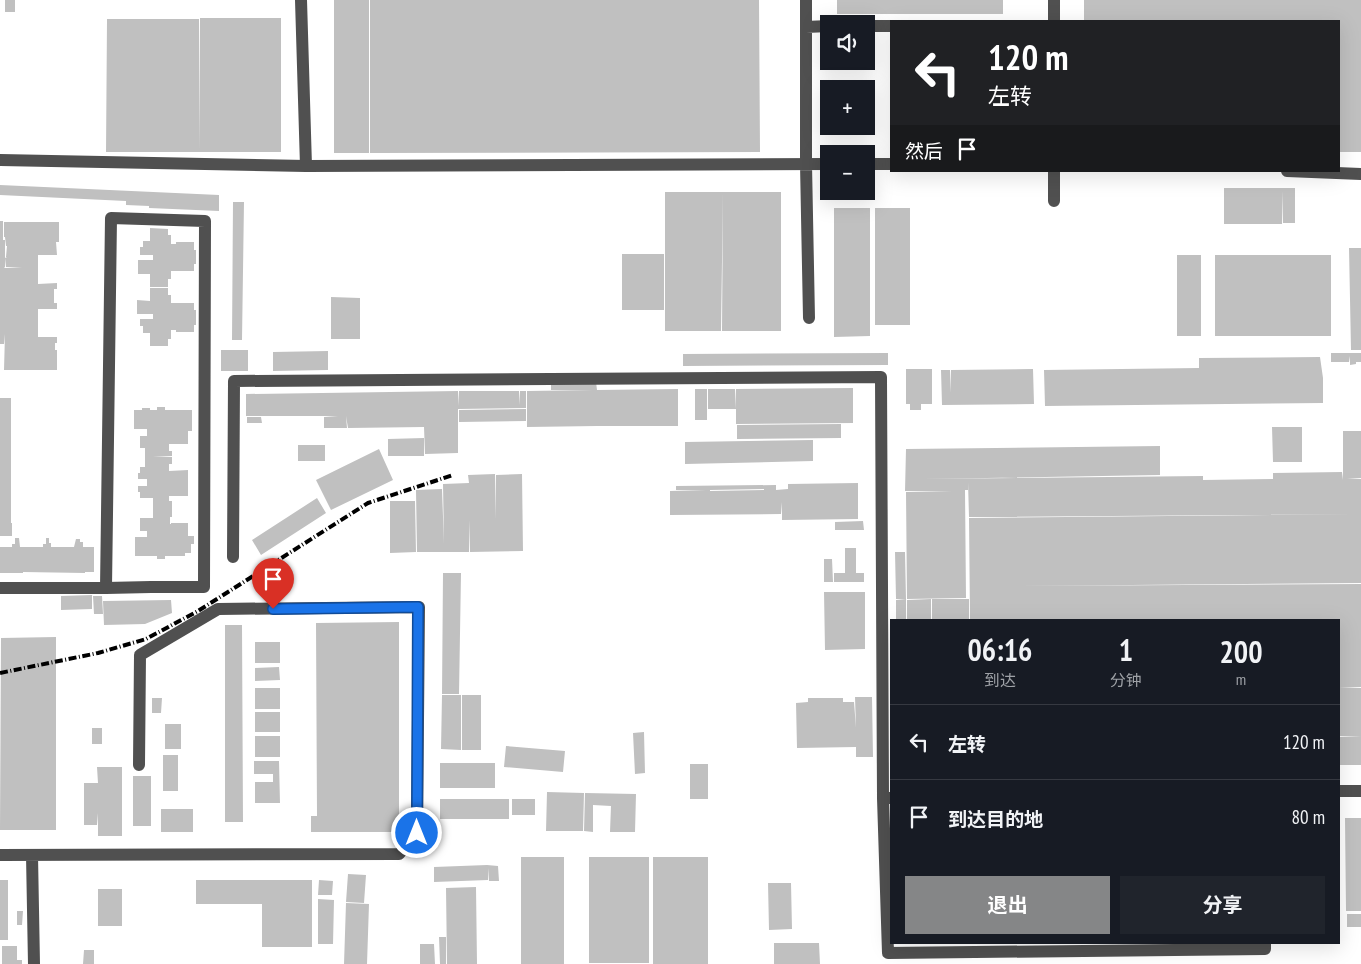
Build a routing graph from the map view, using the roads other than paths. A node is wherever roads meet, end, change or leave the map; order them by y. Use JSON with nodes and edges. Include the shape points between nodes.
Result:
{"nodes":[{"id":1,"x":301,"y":0,"type":"edge"},
{"id":2,"x":806,"y":0,"type":"edge"},
{"id":3,"x":1054,"y":0,"type":"edge"},
{"id":4,"x":1054,"y":20,"type":"edge"},
{"id":5,"x":806,"y":26,"type":"junction"},
{"id":6,"x":820,"y":26,"type":"edge"},
{"id":7,"x":875,"y":26,"type":"edge"},
{"id":8,"x":890,"y":26,"type":"edge"},
{"id":9,"x":0,"y":160,"type":"edge"},
{"id":10,"x":806,"y":164,"type":"junction"},
{"id":11,"x":820,"y":164,"type":"edge"},
{"id":12,"x":875,"y":164,"type":"edge"},
{"id":13,"x":890,"y":164,"type":"edge"},
{"id":14,"x":306,"y":166,"type":"junction"},
{"id":15,"x":1054,"y":172,"type":"edge"},
{"id":16,"x":1312,"y":172,"type":"edge"},
{"id":17,"x":1361,"y":174,"type":"edge"},
{"id":18,"x":1054,"y":201,"type":"dead end"},
{"id":19,"x":809,"y":318,"type":"dead end"},
{"id":20,"x":233,"y":556,"type":"dead end"},
{"id":21,"x":0,"y":588,"type":"edge"},
{"id":22,"x":106,"y":588,"type":"junction"},
{"id":23,"x":139,"y":765,"type":"dead end"},
{"id":24,"x":1340,"y":791,"type":"edge"},
{"id":25,"x":1361,"y":791,"type":"edge"},
{"id":26,"x":887,"y":798,"type":"edge"},
{"id":27,"x":0,"y":855,"type":"edge"},
{"id":28,"x":32,"y":855,"type":"junction"},
{"id":29,"x":1265,"y":944,"type":"edge"},
{"id":30,"x":34,"y":964,"type":"edge"}],
"edges":[{"from":1,"to":14,"type":"street"},
{"from":2,"to":5,"type":"street"},
{"from":3,"to":4,"type":"street"},
{"from":5,"to":6,"type":"street"},
{"from":5,"to":10,"type":"street"},
{"from":7,"to":8,"type":"street"},
{"from":9,"to":14,"type":"street"},
{"from":10,"to":11,"type":"street"},
{"from":10,"to":14,"type":"street"},
{"from":10,"to":19,"type":"street"},
{"from":12,"to":13,"type":"street"},
{"from":15,"to":18,"type":"street"},
{"from":16,"to":17,"type":"street"},
{"from":20,"to":26,"type":"street","via":[[234,381],[881,377]]},
{"from":21,"to":22,"type":"street"},
{"from":22,"to":22,"type":"street","via":[[204,587],[205,222],[110,218]]},
{"from":23,"to":28,"type":"street","via":[[140,655],[218,609],[418,607],[417,833],[399,854]]},
{"from":24,"to":25,"type":"street"},
{"from":26,"to":29,"type":"street","via":[[888,953],[1265,949]]},
{"from":27,"to":28,"type":"street"},
{"from":28,"to":30,"type":"street"}]}
